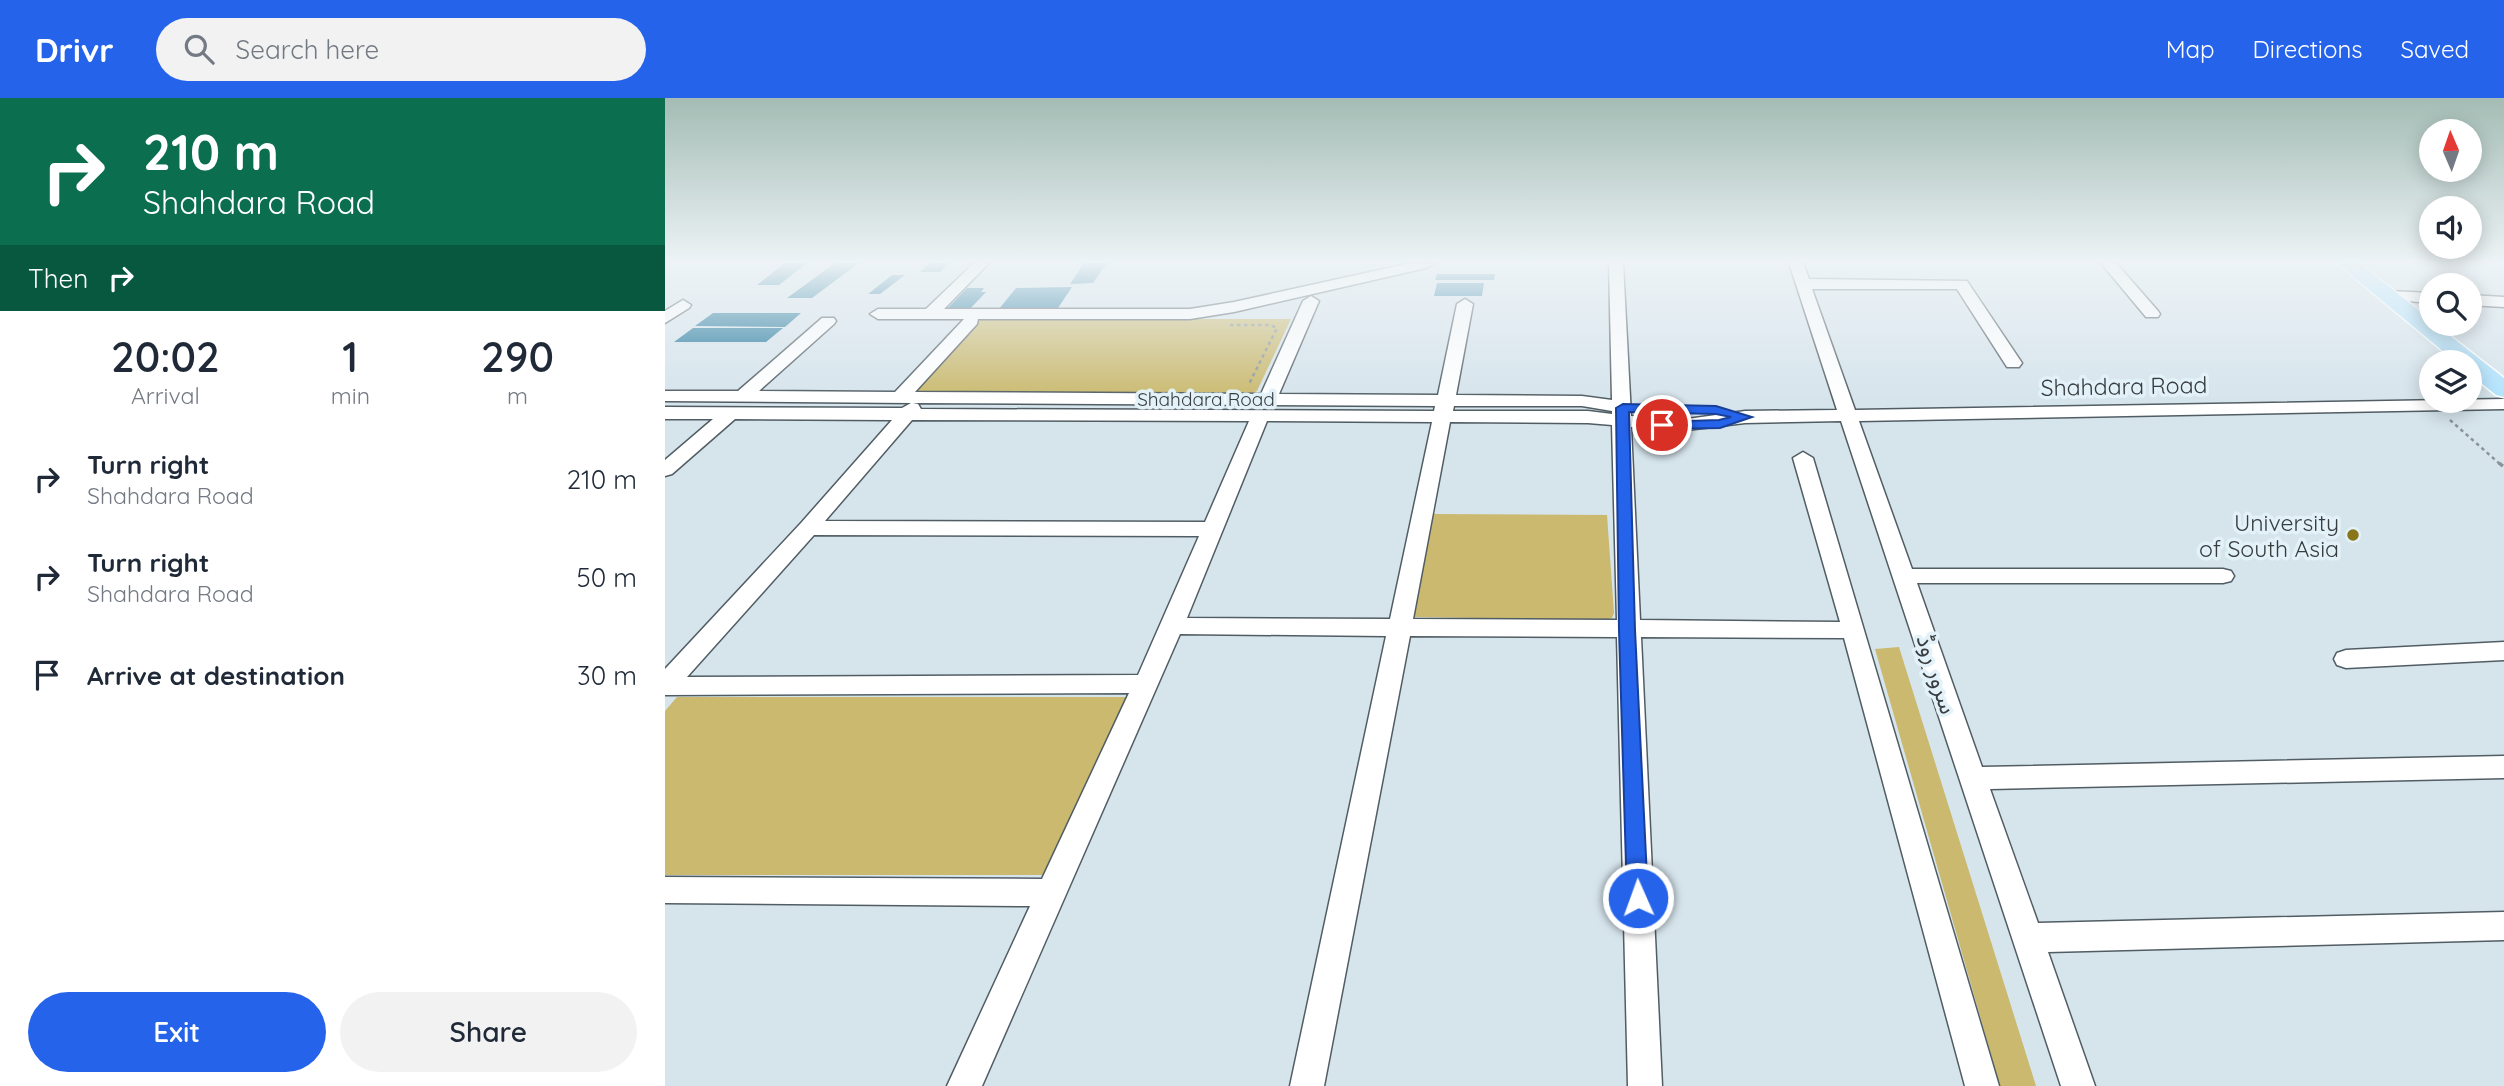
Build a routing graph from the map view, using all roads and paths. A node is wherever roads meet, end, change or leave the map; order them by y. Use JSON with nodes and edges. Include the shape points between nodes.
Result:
{"nodes":[{"id":1,"x":935,"y":309,"type":"edge"},
{"id":2,"x":1221,"y":309,"type":"edge"},
{"id":3,"x":1307,"y":309,"type":"edge"},
{"id":4,"x":1464,"y":309,"type":"edge"},
{"id":5,"x":1618,"y":309,"type":"edge"},
{"id":6,"x":1812,"y":309,"type":"edge"},
{"id":7,"x":1978,"y":309,"type":"edge"},
{"id":8,"x":2148,"y":309,"type":"edge"},
{"id":9,"x":2405,"y":309,"type":"edge"},
{"id":10,"x":878,"y":314,"type":"dead end"},
{"id":11,"x":930,"y":314,"type":"junction"},
{"id":12,"x":2152,"y":314,"type":"dead end"},
{"id":13,"x":828,"y":321,"type":"dead end"},
{"id":14,"x":971,"y":321,"type":"dead end"},
{"id":15,"x":1230,"y":325,"type":"dead end"},
{"id":16,"x":2013,"y":363,"type":"dead end"},
{"id":17,"x":1241,"y":388,"type":"dead end"},
{"id":18,"x":2504,"y":390,"type":"edge"},
{"id":19,"x":665,"y":396,"type":"edge"},
{"id":20,"x":909,"y":403,"type":"junction"},
{"id":21,"x":2482,"y":404,"type":"edge"},
{"id":22,"x":2504,"y":404,"type":"edge"},
{"id":23,"x":736,"y":405,"type":"junction"},
{"id":24,"x":2419,"y":405,"type":"edge"},
{"id":25,"x":1264,"y":408,"type":"junction"},
{"id":26,"x":1444,"y":408,"type":"junction"},
{"id":27,"x":665,"y":413,"type":"edge"},
{"id":28,"x":2443,"y":413,"type":"edge"},
{"id":29,"x":1623,"y":415,"type":"junction"},
{"id":30,"x":1850,"y":416,"type":"junction"},
{"id":31,"x":1803,"y":458,"type":"dead end"},
{"id":32,"x":2504,"y":467,"type":"edge"},
{"id":33,"x":665,"y":470,"type":"edge"},
{"id":34,"x":809,"y":528,"type":"junction"},
{"id":35,"x":1211,"y":529,"type":"junction"},
{"id":36,"x":1905,"y":576,"type":"junction"},
{"id":37,"x":2223,"y":576,"type":"dead end"},
{"id":38,"x":1172,"y":626,"type":"junction"},
{"id":39,"x":1399,"y":627,"type":"junction"},
{"id":40,"x":1627,"y":630,"type":"junction"},
{"id":41,"x":1854,"y":630,"type":"junction"},
{"id":42,"x":2504,"y":651,"type":"edge"},
{"id":43,"x":2347,"y":659,"type":"dead end"},
{"id":44,"x":1145,"y":684,"type":"junction"},
{"id":45,"x":665,"y":685,"type":"edge"},
{"id":46,"x":2504,"y":767,"type":"edge"},
{"id":47,"x":1971,"y":778,"type":"junction"},
{"id":48,"x":665,"y":890,"type":"edge"},
{"id":49,"x":1052,"y":892,"type":"junction"},
{"id":50,"x":2504,"y":926,"type":"edge"},
{"id":51,"x":2026,"y":939,"type":"junction"},
{"id":52,"x":964,"y":1086,"type":"edge"},
{"id":53,"x":1307,"y":1086,"type":"edge"},
{"id":54,"x":1645,"y":1086,"type":"edge"},
{"id":55,"x":1982,"y":1086,"type":"edge"},
{"id":56,"x":2078,"y":1086,"type":"edge"}],
"edges":[{"from":1,"to":11,"type":"street"},
{"from":2,"to":11,"type":"street","via":[[1190,314]]},
{"from":3,"to":25,"type":"street"},
{"from":4,"to":26,"type":"street"},
{"from":5,"to":29,"type":"street"},
{"from":6,"to":30,"type":"street","name":"سرور روڈ"},
{"from":7,"to":16,"type":"street"},
{"from":8,"to":12,"type":"street"},
{"from":9,"to":18,"type":"main road"},
{"from":10,"to":11,"type":"street"},
{"from":13,"to":23,"type":"street"},
{"from":14,"to":20,"type":"street"},
{"from":15,"to":17,"type":"path","via":[[1277,328],[1248,386]]},
{"from":19,"to":23,"type":"street","name":"Shahdara Road"},
{"from":20,"to":23,"type":"street","name":"Shahdara Road"},
{"from":20,"to":25,"type":"street","name":"Shahdara Road"},
{"from":20,"to":34,"type":"street"},
{"from":21,"to":22,"type":"street","name":"Shahdara Road"},
{"from":23,"to":27,"type":"street","name":"Shahdara Road"},
{"from":23,"to":33,"type":"street"},
{"from":24,"to":30,"type":"street","name":"Shahdara Road"},
{"from":25,"to":26,"type":"street","name":"Shahdara Road"},
{"from":25,"to":35,"type":"street"},
{"from":26,"to":29,"type":"street","name":"Shahdara Road","via":[[1588,418]]},
{"from":26,"to":39,"type":"street"},
{"from":28,"to":32,"type":"path"},
{"from":29,"to":30,"type":"street","name":"Shahdara Road","via":[[1720,424],[1745,417]]},
{"from":29,"to":40,"type":"street"},
{"from":30,"to":36,"type":"street","name":"سرور روڈ"},
{"from":31,"to":41,"type":"street"},
{"from":34,"to":35,"type":"street"},
{"from":34,"to":45,"type":"street"},
{"from":35,"to":38,"type":"street"},
{"from":36,"to":37,"type":"street"},
{"from":36,"to":47,"type":"street","name":"سرور روڈ"},
{"from":38,"to":39,"type":"street"},
{"from":38,"to":44,"type":"street"},
{"from":39,"to":40,"type":"street"},
{"from":39,"to":53,"type":"street"},
{"from":40,"to":41,"type":"street"},
{"from":40,"to":54,"type":"street"},
{"from":41,"to":55,"type":"street"},
{"from":42,"to":43,"type":"street"},
{"from":44,"to":45,"type":"street"},
{"from":44,"to":49,"type":"street"},
{"from":46,"to":47,"type":"street"},
{"from":47,"to":51,"type":"street","name":"سرور روڈ"},
{"from":48,"to":49,"type":"street"},
{"from":49,"to":52,"type":"street"},
{"from":50,"to":51,"type":"street"},
{"from":51,"to":56,"type":"street","name":"سرور روڈ"}]}
